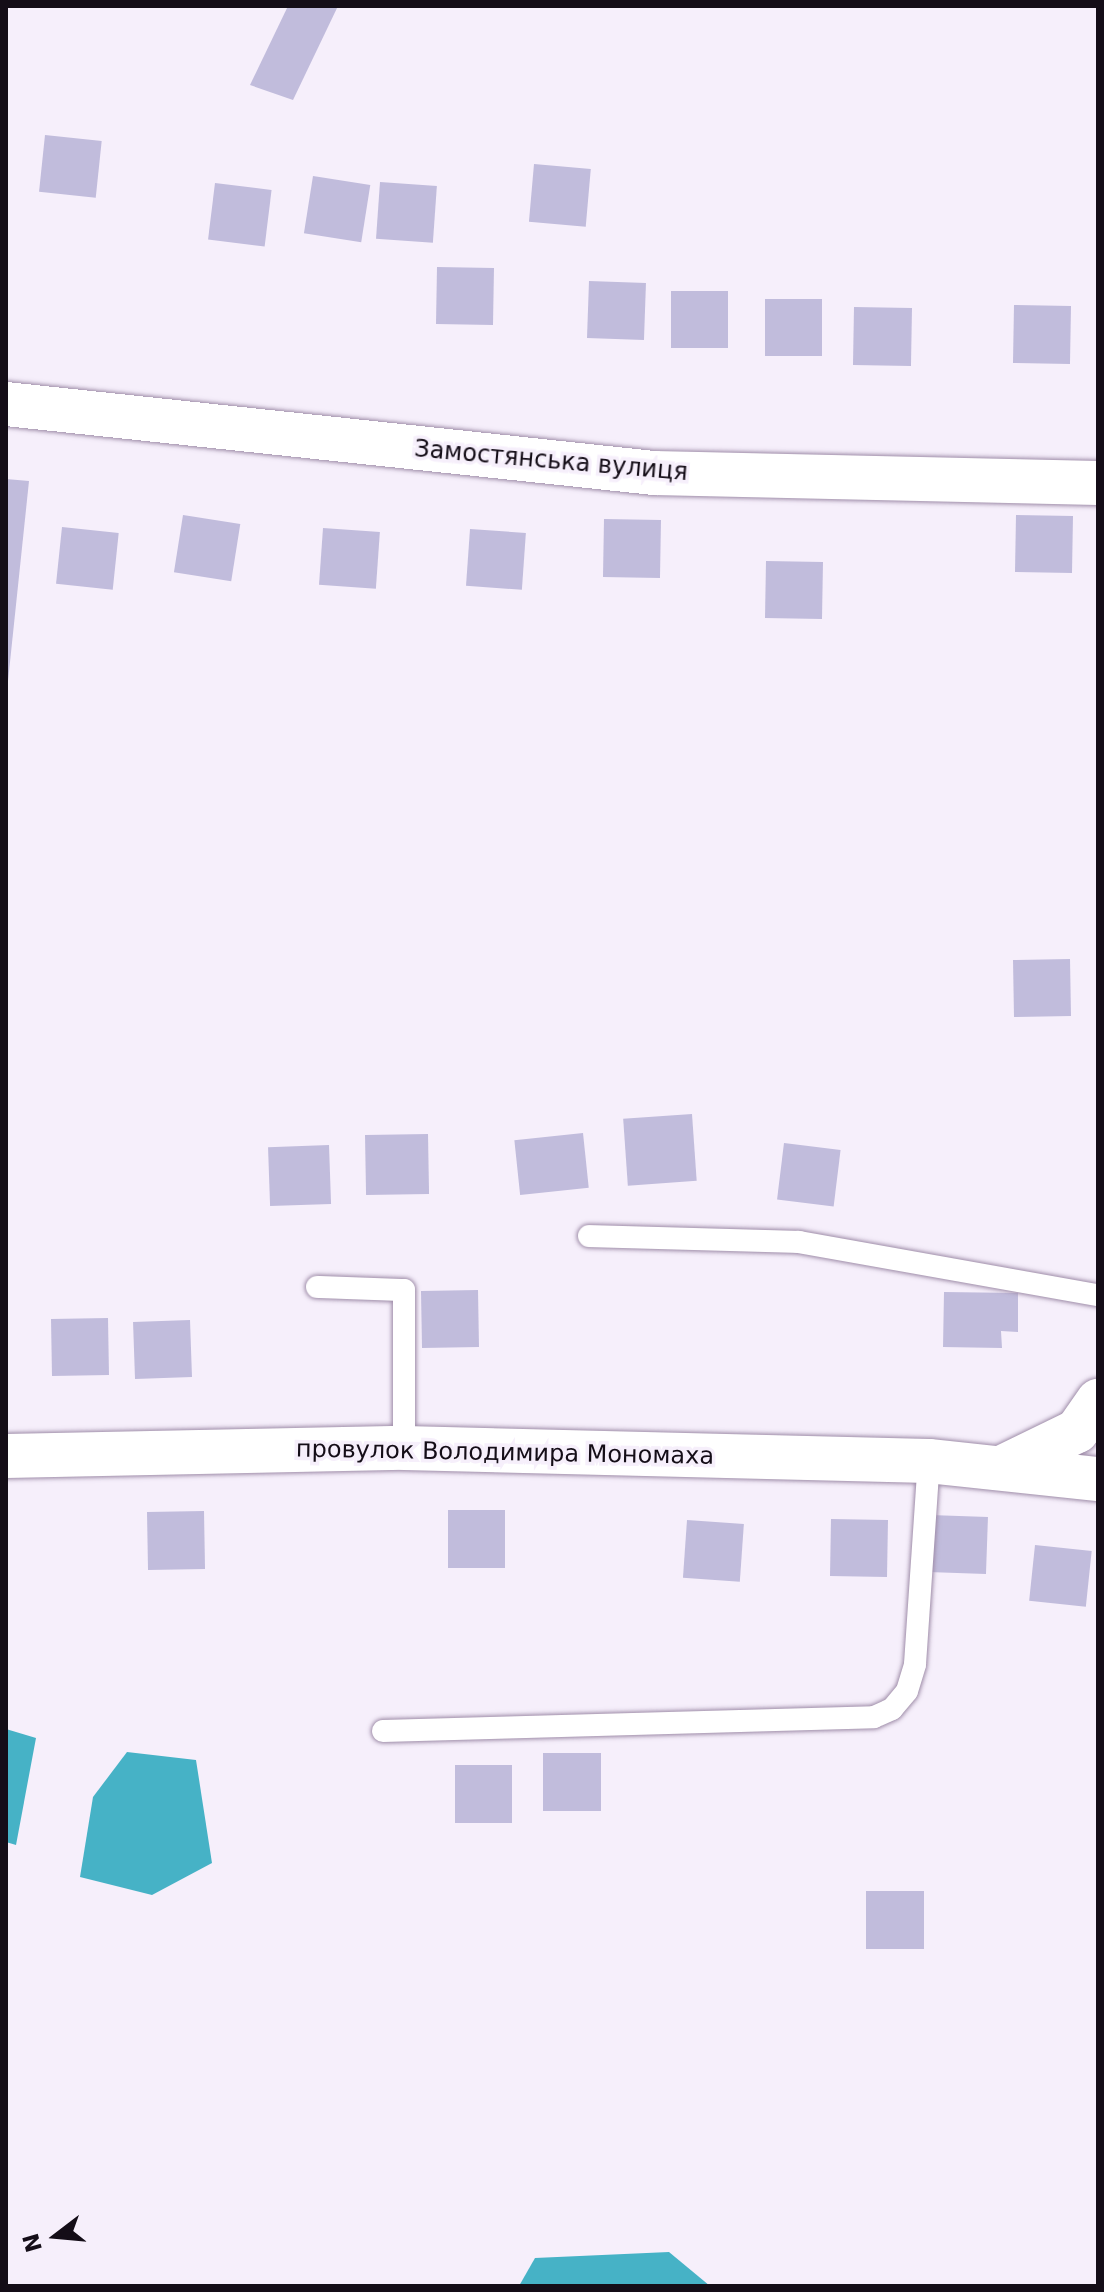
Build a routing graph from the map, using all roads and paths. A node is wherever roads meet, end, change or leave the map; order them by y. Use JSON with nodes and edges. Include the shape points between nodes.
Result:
{"nodes":[{"id":1,"x":6,"y":404,"type":"edge"},
{"id":2,"x":1098,"y":483,"type":"edge"},
{"id":3,"x":589,"y":1236,"type":"dead end"},
{"id":4,"x":317,"y":1287,"type":"dead end"},
{"id":5,"x":1098,"y":1295,"type":"edge"},
{"id":6,"x":1098,"y":1401,"type":"edge"},
{"id":7,"x":404,"y":1448,"type":"junction"},
{"id":8,"x":6,"y":1456,"type":"edge"},
{"id":9,"x":929,"y":1461,"type":"junction"},
{"id":10,"x":1005,"y":1466,"type":"junction"},
{"id":11,"x":1098,"y":1479,"type":"edge"},
{"id":12,"x":383,"y":1731,"type":"dead end"}],
"edges":[{"from":1,"to":2,"type":"street","name":"Замостянська вулиця","via":[[654,473]]},
{"from":3,"to":5,"type":"lane","via":[[799,1242]]},
{"from":4,"to":7,"type":"lane","via":[[404,1290]]},
{"from":6,"to":10,"type":"street","name":"провулок Володимира Мономаха","via":[[1077,1431]]},
{"from":7,"to":8,"type":"street","name":"провулок Володимира Мономаха"},
{"from":7,"to":9,"type":"street","name":"провулок Володимира Мономаха"},
{"from":9,"to":10,"type":"street","name":"провулок Володимира Мономаха"},
{"from":9,"to":12,"type":"lane","via":[[915,1664],[907,1691],[892,1709],[874,1717]]},
{"from":10,"to":11,"type":"street","name":"провулок Володимира Мономаха"}]}
